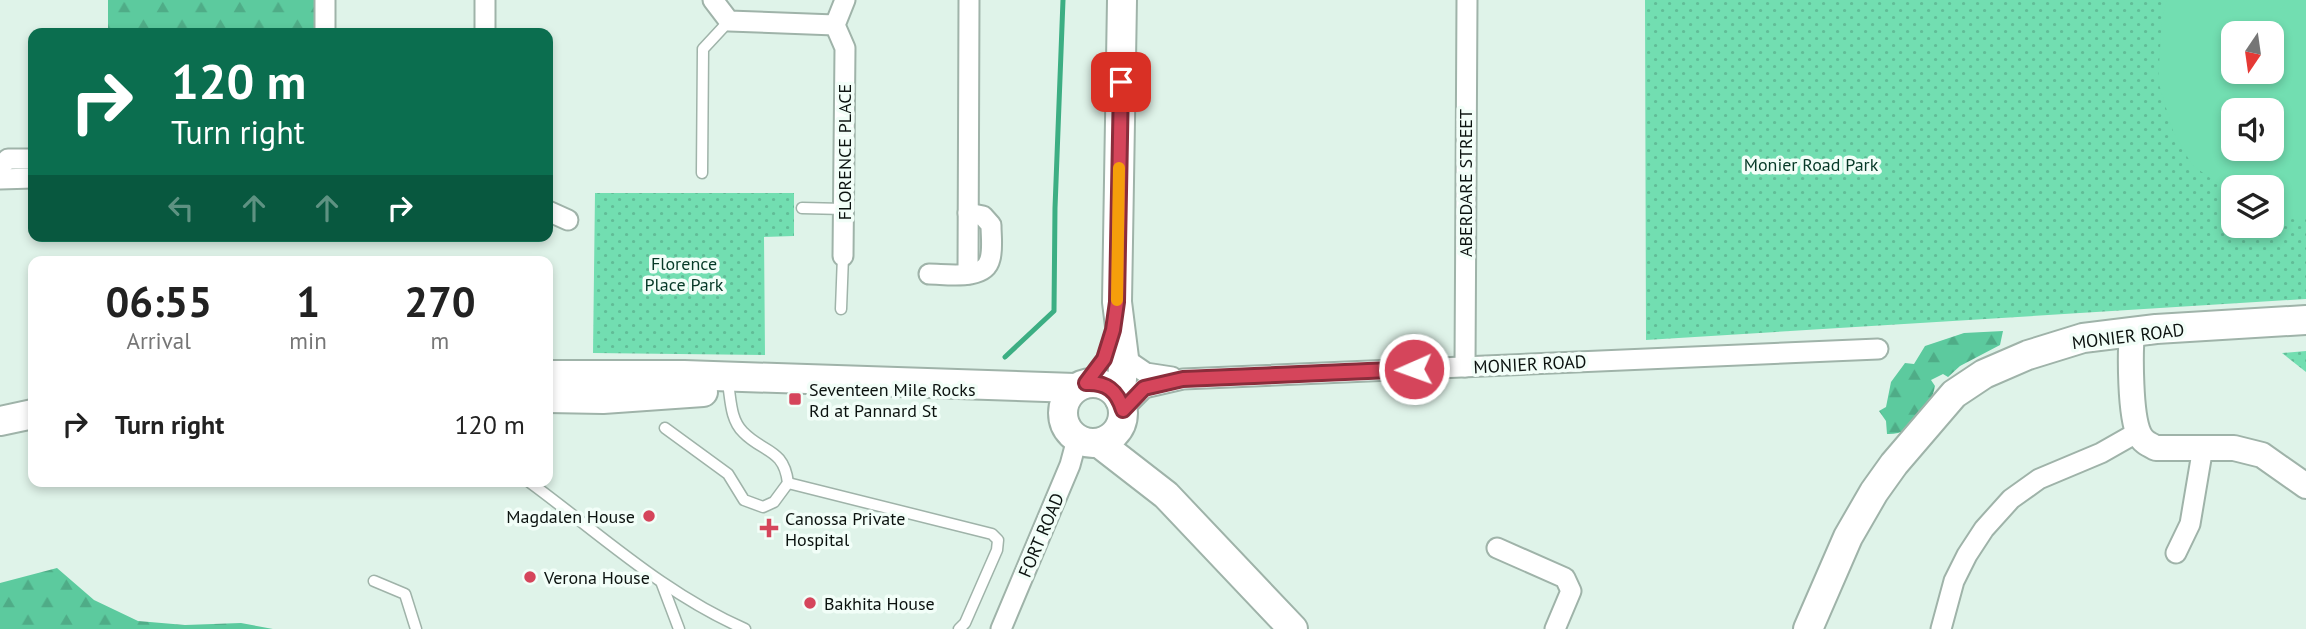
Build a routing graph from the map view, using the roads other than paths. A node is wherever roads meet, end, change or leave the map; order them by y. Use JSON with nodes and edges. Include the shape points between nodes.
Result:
{"nodes":[{"id":1,"x":325,"y":0,"type":"edge"},
{"id":2,"x":485,"y":0,"type":"edge"},
{"id":3,"x":713,"y":0,"type":"edge"},
{"id":4,"x":845,"y":0,"type":"edge"},
{"id":5,"x":969,"y":0,"type":"edge"},
{"id":6,"x":1122,"y":0,"type":"edge"},
{"id":7,"x":1467,"y":0,"type":"edge"},
{"id":8,"x":729,"y":21,"type":"junction"},
{"id":9,"x":835,"y":25,"type":"junction"},
{"id":10,"x":325,"y":28,"type":"edge"},
{"id":11,"x":485,"y":28,"type":"edge"},
{"id":12,"x":28,"y":159,"type":"edge"},
{"id":13,"x":0,"y":166,"type":"edge"},
{"id":14,"x":702,"y":173,"type":"dead end"},
{"id":15,"x":28,"y":177,"type":"edge"},
{"id":16,"x":0,"y":179,"type":"edge"},
{"id":17,"x":802,"y":208,"type":"dead end"},
{"id":18,"x":844,"y":209,"type":"junction"},
{"id":19,"x":553,"y":213,"type":"edge"},
{"id":20,"x":568,"y":220,"type":"dead end"},
{"id":21,"x":842,"y":256,"type":"joint"},
{"id":22,"x":929,"y":274,"type":"dead end"},
{"id":23,"x":1117,"y":302,"type":"junction"},
{"id":24,"x":841,"y":309,"type":"dead end"},
{"id":25,"x":2306,"y":320,"type":"edge"},
{"id":26,"x":2306,"y":333,"type":"edge"},
{"id":27,"x":2131,"y":340,"type":"junction"},
{"id":28,"x":1878,"y":349,"type":"dead end"},
{"id":29,"x":1124,"y":358,"type":"junction"},
{"id":30,"x":1465,"y":367,"type":"junction"},
{"id":31,"x":553,"y":374,"type":"edge"},
{"id":32,"x":1183,"y":379,"type":"junction"},
{"id":33,"x":803,"y":381,"type":"junction"},
{"id":34,"x":729,"y":390,"type":"junction"},
{"id":35,"x":1075,"y":393,"type":"junction"},
{"id":36,"x":553,"y":398,"type":"edge"},
{"id":37,"x":28,"y":415,"type":"edge"},
{"id":38,"x":0,"y":421,"type":"edge"},
{"id":39,"x":1108,"y":423,"type":"junction"},
{"id":40,"x":665,"y":428,"type":"dead end"},
{"id":41,"x":2138,"y":432,"type":"junction"},
{"id":42,"x":2203,"y":447,"type":"junction"},
{"id":43,"x":788,"y":483,"type":"junction"},
{"id":44,"x":2306,"y":486,"type":"edge"},
{"id":45,"x":536,"y":487,"type":"edge"},
{"id":46,"x":1497,"y":548,"type":"dead end"},
{"id":47,"x":2176,"y":553,"type":"dead end"},
{"id":48,"x":374,"y":581,"type":"dead end"},
{"id":49,"x":662,"y":583,"type":"junction"},
{"id":50,"x":416,"y":629,"type":"edge"},
{"id":51,"x":678,"y":629,"type":"edge"},
{"id":52,"x":745,"y":629,"type":"edge"},
{"id":53,"x":959,"y":629,"type":"edge"},
{"id":54,"x":1001,"y":629,"type":"edge"},
{"id":55,"x":1293,"y":629,"type":"edge"},
{"id":56,"x":1555,"y":629,"type":"edge"},
{"id":57,"x":1808,"y":629,"type":"edge"},
{"id":58,"x":1941,"y":629,"type":"edge"}],
"edges":[{"from":1,"to":10,"type":"street"},
{"from":2,"to":11,"type":"street"},
{"from":3,"to":8,"type":"street"},
{"from":4,"to":9,"type":"street"},
{"from":5,"to":22,"type":"street","via":[[968,274]]},
{"from":6,"to":23,"type":"main road"},
{"from":7,"to":30,"type":"street","name":"ABERDARE STREET"},
{"from":8,"to":9,"type":"street"},
{"from":8,"to":14,"type":"lane","via":[[703,49]]},
{"from":9,"to":18,"type":"street","name":"FLORENCE PLACE","via":[[845,48]]},
{"from":12,"to":13,"type":"street","via":[[8,159]]},
{"from":15,"to":16,"type":"street"},
{"from":17,"to":18,"type":"lane"},
{"from":18,"to":21,"type":"street","name":"FLORENCE PLACE"},
{"from":19,"to":20,"type":"street"},
{"from":21,"to":24,"type":"lane","name":"FLORENCE PLACE"},
{"from":23,"to":29,"type":"main road"},
{"from":23,"to":35,"type":"main road","via":[[1104,359]]},
{"from":25,"to":27,"type":"main road","name":"MONIER ROAD"},
{"from":26,"to":27,"type":"main road","name":"MONIER ROAD"},
{"from":27,"to":41,"type":"street"},
{"from":27,"to":57,"type":"main road","name":"MONIER ROAD","via":[[2083,338],[1984,374],[1954,394],[1874,492],[1848,537]]},
{"from":28,"to":30,"type":"street","name":"MONIER ROAD"},
{"from":29,"to":32,"type":"street","name":"MONIER ROAD","via":[[1146,373]]},
{"from":29,"to":39,"type":"main road"},
{"from":30,"to":32,"type":"street","name":"MONIER ROAD"},
{"from":31,"to":33,"type":"main road"},
{"from":32,"to":39,"type":"street","name":"MONIER ROAD","via":[[1144,388]]},
{"from":33,"to":34,"type":"main road"},
{"from":33,"to":35,"type":"main road","via":[[1008,385]]},
{"from":34,"to":36,"type":"main road"},
{"from":34,"to":43,"type":"lane","via":[[732,413],[741,430],[778,455]]},
{"from":35,"to":39,"type":"main road","via":[[1103,384],[1113,390]]},
{"from":35,"to":39,"type":"main road","via":[[1064,422]]},
{"from":37,"to":38,"type":"main road"},
{"from":39,"to":54,"type":"street","name":"FORT ROAD","via":[[1070,465]]},
{"from":39,"to":55,"type":"main road","via":[[1166,495]]},
{"from":40,"to":43,"type":"lane","via":[[728,474],[738,493],[752,504],[762,507],[774,502]]},
{"from":41,"to":42,"type":"street","via":[[2145,443],[2156,447]]},
{"from":41,"to":58,"type":"street","via":[[2039,479],[2011,499],[1966,555]]},
{"from":42,"to":44,"type":"street","via":[[2262,455]]},
{"from":42,"to":47,"type":"street","via":[[2190,523]]},
{"from":43,"to":53,"type":"lane","via":[[992,534],[998,540],[997,550]]},
{"from":45,"to":49,"type":"lane"},
{"from":46,"to":56,"type":"street","via":[[1565,578],[1570,591]]},
{"from":48,"to":50,"type":"lane","via":[[405,594]]},
{"from":49,"to":51,"type":"lane"},
{"from":49,"to":52,"type":"lane","via":[[710,614]]}]}
